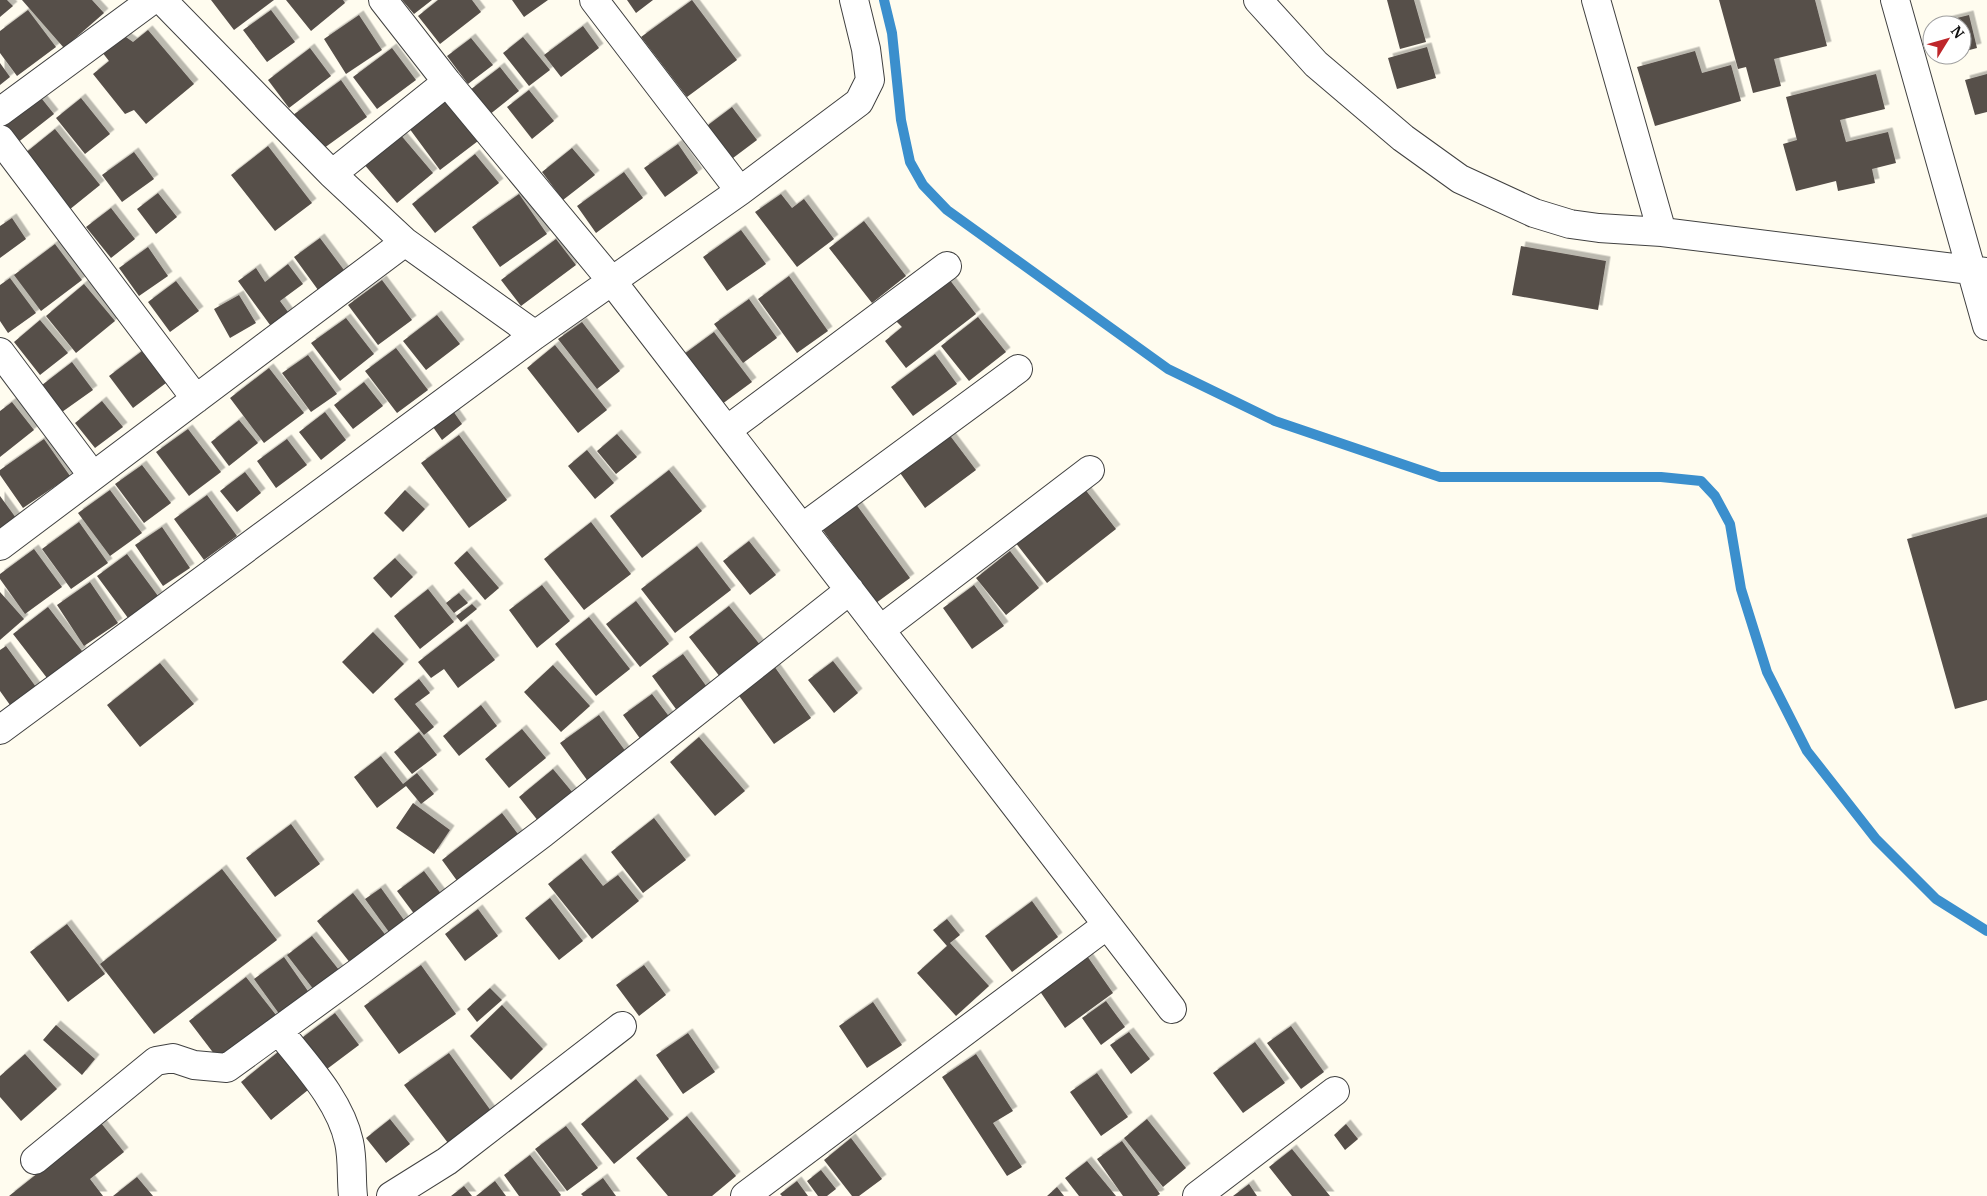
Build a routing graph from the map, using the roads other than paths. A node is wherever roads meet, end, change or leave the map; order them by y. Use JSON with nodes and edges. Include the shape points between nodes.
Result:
{"nodes":[{"id":1,"x":152,"y":0,"type":"edge"},
{"id":2,"x":162,"y":0,"type":"edge"},
{"id":3,"x":383,"y":0,"type":"edge"},
{"id":4,"x":594,"y":0,"type":"edge"},
{"id":5,"x":854,"y":0,"type":"edge"},
{"id":6,"x":1258,"y":0,"type":"edge"},
{"id":7,"x":1596,"y":0,"type":"edge"},
{"id":8,"x":1895,"y":0,"type":"edge"},
{"id":9,"x":446,"y":82,"type":"junction"},
{"id":10,"x":0,"y":112,"type":"edge"},
{"id":11,"x":0,"y":139,"type":"edge"},
{"id":12,"x":332,"y":174,"type":"junction"},
{"id":13,"x":740,"y":191,"type":"junction"},
{"id":14,"x":1662,"y":232,"type":"junction"},
{"id":15,"x":405,"y":242,"type":"junction"},
{"id":16,"x":946,"y":266,"type":"dead end"},
{"id":17,"x":1978,"y":270,"type":"edge"},
{"id":18,"x":611,"y":280,"type":"junction"},
{"id":19,"x":1987,"y":326,"type":"edge"},
{"id":20,"x":535,"y":335,"type":"junction"},
{"id":21,"x":0,"y":352,"type":"edge"},
{"id":22,"x":1018,"y":368,"type":"dead end"},
{"id":23,"x":196,"y":399,"type":"junction"},
{"id":24,"x":727,"y":430,"type":"junction"},
{"id":25,"x":1090,"y":470,"type":"dead end"},
{"id":26,"x":93,"y":476,"type":"junction"},
{"id":27,"x":802,"y":528,"type":"junction"},
{"id":28,"x":0,"y":546,"type":"edge"},
{"id":29,"x":850,"y":590,"type":"junction"},
{"id":30,"x":880,"y":630,"type":"junction"},
{"id":31,"x":0,"y":730,"type":"edge"},
{"id":32,"x":1107,"y":924,"type":"junction"},
{"id":33,"x":1172,"y":1009,"type":"dead end"},
{"id":34,"x":622,"y":1026,"type":"dead end"},
{"id":35,"x":280,"y":1031,"type":"junction"},
{"id":36,"x":1334,"y":1091,"type":"dead end"},
{"id":37,"x":35,"y":1160,"type":"dead end"},
{"id":38,"x":353,"y":1196,"type":"edge"},
{"id":39,"x":391,"y":1196,"type":"edge"},
{"id":40,"x":745,"y":1196,"type":"edge"},
{"id":41,"x":1197,"y":1196,"type":"edge"}],
"edges":[{"from":1,"to":10,"type":"street"},
{"from":2,"to":12,"type":"street"},
{"from":3,"to":9,"type":"street"},
{"from":4,"to":13,"type":"street"},
{"from":5,"to":13,"type":"street","via":[[870,80],[859,102]]},
{"from":6,"to":14,"type":"street","via":[[1316,64],[1403,138],[1460,179],[1534,213],[1570,224]]},
{"from":7,"to":14,"type":"street"},
{"from":8,"to":17,"type":"street"},
{"from":9,"to":12,"type":"street"},
{"from":9,"to":18,"type":"street"},
{"from":11,"to":23,"type":"street"},
{"from":12,"to":15,"type":"street"},
{"from":13,"to":18,"type":"street"},
{"from":14,"to":17,"type":"street"},
{"from":15,"to":20,"type":"street"},
{"from":15,"to":23,"type":"street"},
{"from":16,"to":24,"type":"street"},
{"from":17,"to":19,"type":"street"},
{"from":18,"to":20,"type":"street"},
{"from":18,"to":24,"type":"street"},
{"from":20,"to":31,"type":"street"},
{"from":21,"to":26,"type":"street"},
{"from":22,"to":27,"type":"street"},
{"from":23,"to":26,"type":"street"},
{"from":24,"to":27,"type":"street"},
{"from":25,"to":30,"type":"street"},
{"from":26,"to":28,"type":"street"},
{"from":27,"to":29,"type":"street"},
{"from":29,"to":30,"type":"street"},
{"from":29,"to":35,"type":"street","via":[[543,833]]},
{"from":30,"to":32,"type":"street"},
{"from":32,"to":33,"type":"street"},
{"from":32,"to":40,"type":"street"},
{"from":34,"to":39,"type":"street","via":[[447,1161]]},
{"from":35,"to":37,"type":"street","via":[[227,1068],[173,1058],[156,1061]]},
{"from":35,"to":38,"type":"street","via":[[340,1115],[350,1143]]},
{"from":36,"to":41,"type":"street"}]}
